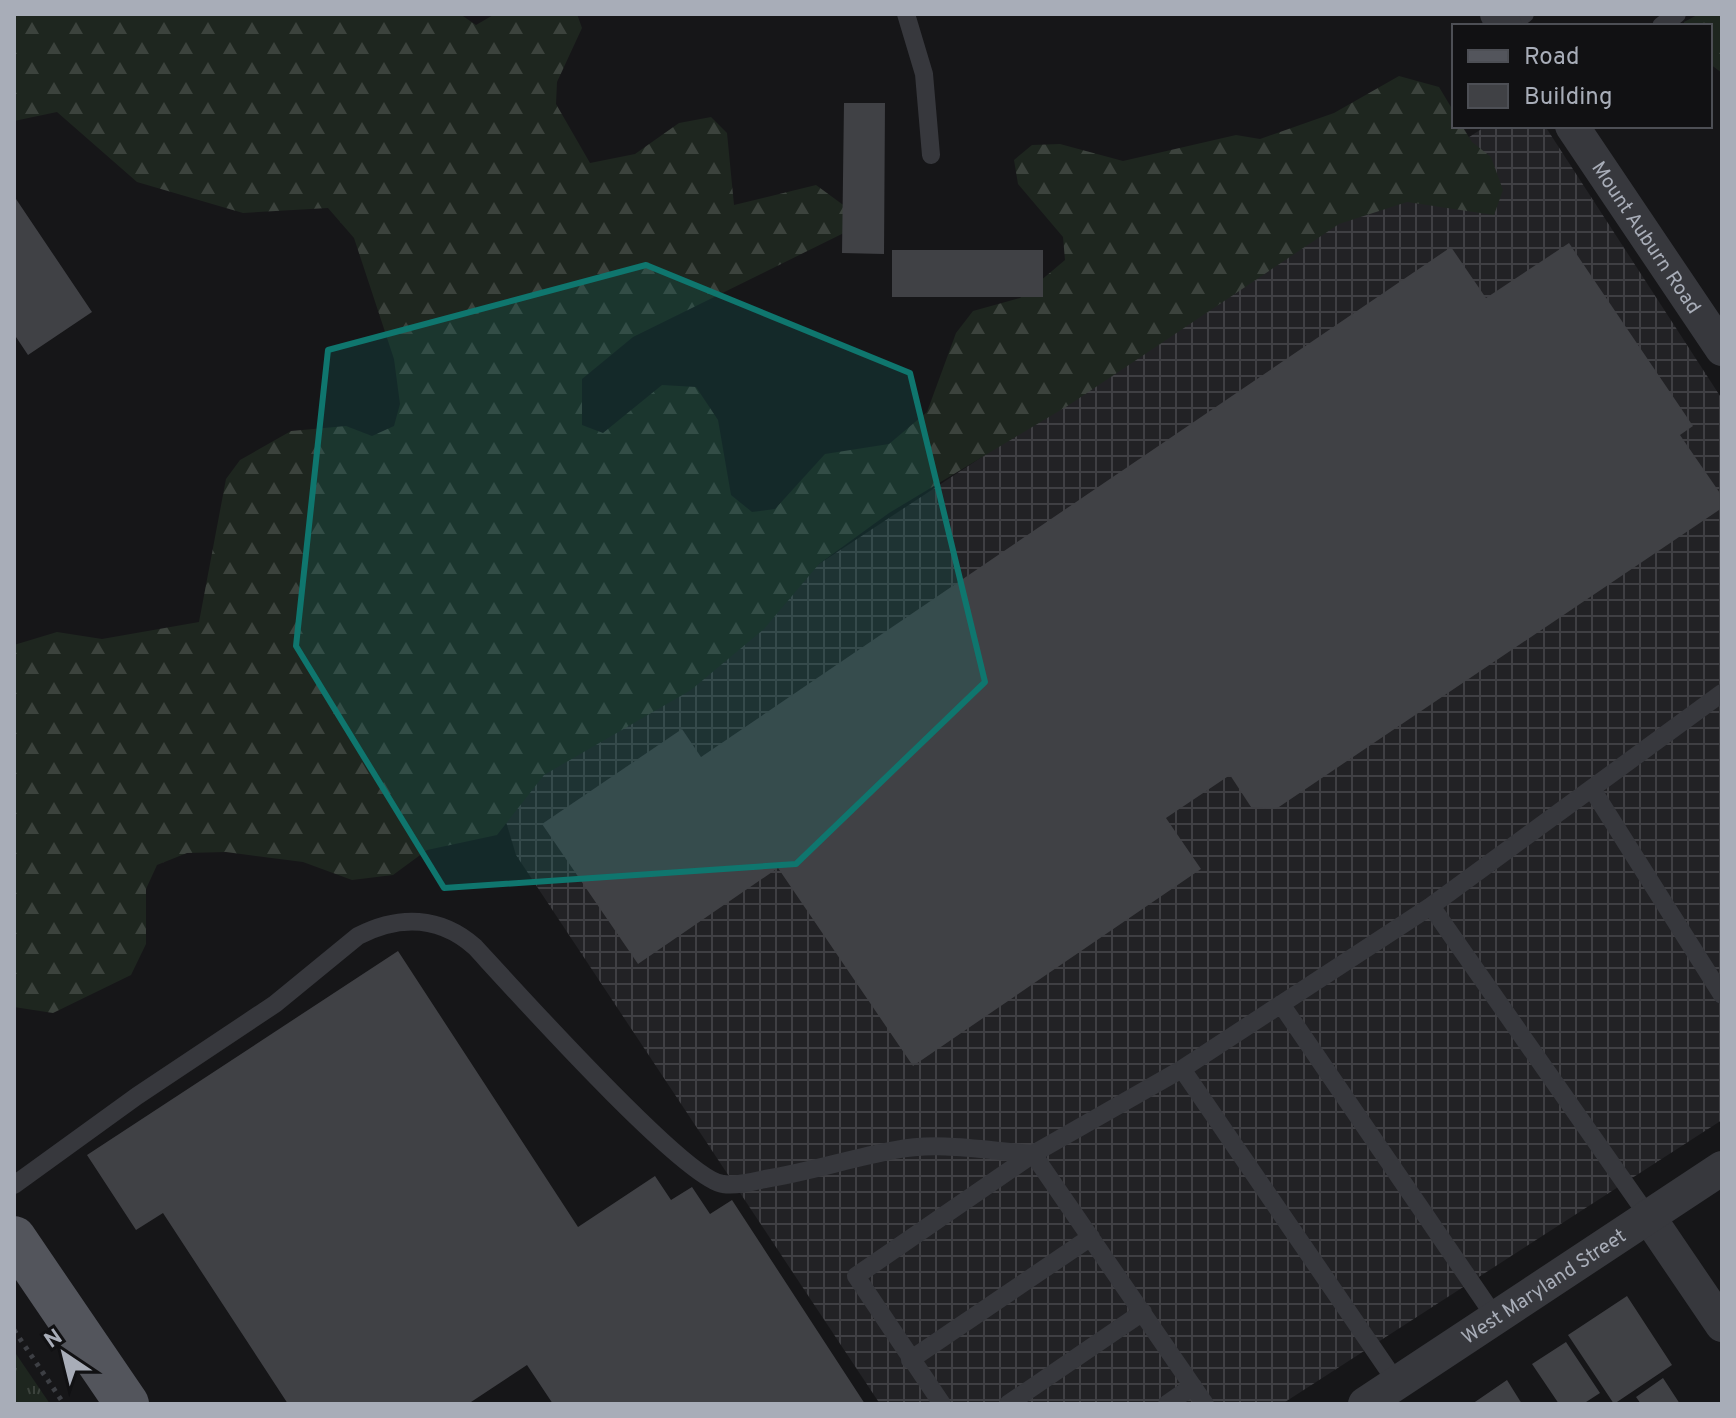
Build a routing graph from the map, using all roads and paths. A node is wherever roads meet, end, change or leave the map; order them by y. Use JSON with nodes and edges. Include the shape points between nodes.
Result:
{"nodes":[{"id":1,"x":906,"y":14,"type":"edge"},
{"id":2,"x":1573,"y":128,"type":"edge"},
{"id":3,"x":931,"y":155,"type":"dead end"},
{"id":4,"x":1722,"y":349,"type":"edge"},
{"id":5,"x":1722,"y":693,"type":"edge"},
{"id":6,"x":1592,"y":789,"type":"junction"},
{"id":7,"x":1431,"y":906,"type":"junction"},
{"id":8,"x":1722,"y":995,"type":"edge"},
{"id":9,"x":1281,"y":1004,"type":"junction"},
{"id":10,"x":1182,"y":1069,"type":"junction"},
{"id":11,"x":1033,"y":1154,"type":"junction"},
{"id":12,"x":1722,"y":1168,"type":"edge"},
{"id":13,"x":14,"y":1185,"type":"edge"},
{"id":14,"x":1648,"y":1216,"type":"junction"},
{"id":15,"x":1091,"y":1237,"type":"junction"},
{"id":16,"x":14,"y":1238,"type":"edge"},
{"id":17,"x":1143,"y":1312,"type":"junction"},
{"id":18,"x":1495,"y":1317,"type":"junction"},
{"id":19,"x":1722,"y":1325,"type":"edge"},
{"id":20,"x":14,"y":1330,"type":"edge"},
{"id":21,"x":910,"y":1360,"type":"junction"},
{"id":22,"x":1397,"y":1383,"type":"junction"},
{"id":23,"x":1193,"y":1386,"type":"junction"},
{"id":24,"x":64,"y":1404,"type":"edge"},
{"id":25,"x":127,"y":1404,"type":"edge"},
{"id":26,"x":942,"y":1404,"type":"edge"},
{"id":27,"x":1008,"y":1404,"type":"edge"},
{"id":28,"x":1167,"y":1404,"type":"edge"},
{"id":29,"x":1205,"y":1404,"type":"edge"},
{"id":30,"x":1365,"y":1404,"type":"edge"}],
"edges":[{"from":1,"to":3,"type":"lane","via":[[924,74]]},
{"from":2,"to":4,"type":"street","name":"Mount Auburn Road"},
{"from":5,"to":6,"type":"lane"},
{"from":6,"to":7,"type":"lane"},
{"from":6,"to":8,"type":"lane"},
{"from":7,"to":9,"type":"lane"},
{"from":7,"to":14,"type":"lane"},
{"from":9,"to":10,"type":"lane"},
{"from":9,"to":18,"type":"lane"},
{"from":10,"to":11,"type":"lane"},
{"from":10,"to":22,"type":"lane"},
{"from":11,"to":13,"type":"lane","via":[[927,1146],[752,1182],[711,1181],[612,1091],[467,940],[443,925],[422,922],[382,926],[358,936],[275,1004]]},
{"from":11,"to":15,"type":"lane"},
{"from":11,"to":21,"type":"lane","via":[[856,1276]]},
{"from":12,"to":14,"type":"street","name":"West Maryland Street"},
{"from":14,"to":18,"type":"street","name":"West Maryland Street"},
{"from":14,"to":19,"type":"street"},
{"from":15,"to":17,"type":"lane"},
{"from":15,"to":21,"type":"lane"},
{"from":16,"to":25,"type":"main road"},
{"from":17,"to":23,"type":"lane"},
{"from":17,"to":27,"type":"lane"},
{"from":18,"to":22,"type":"street","name":"West Maryland Street"},
{"from":20,"to":24,"type":"path"},
{"from":21,"to":26,"type":"lane"},
{"from":22,"to":30,"type":"street","name":"West Maryland Street"},
{"from":23,"to":28,"type":"lane"},
{"from":23,"to":29,"type":"lane"}]}
